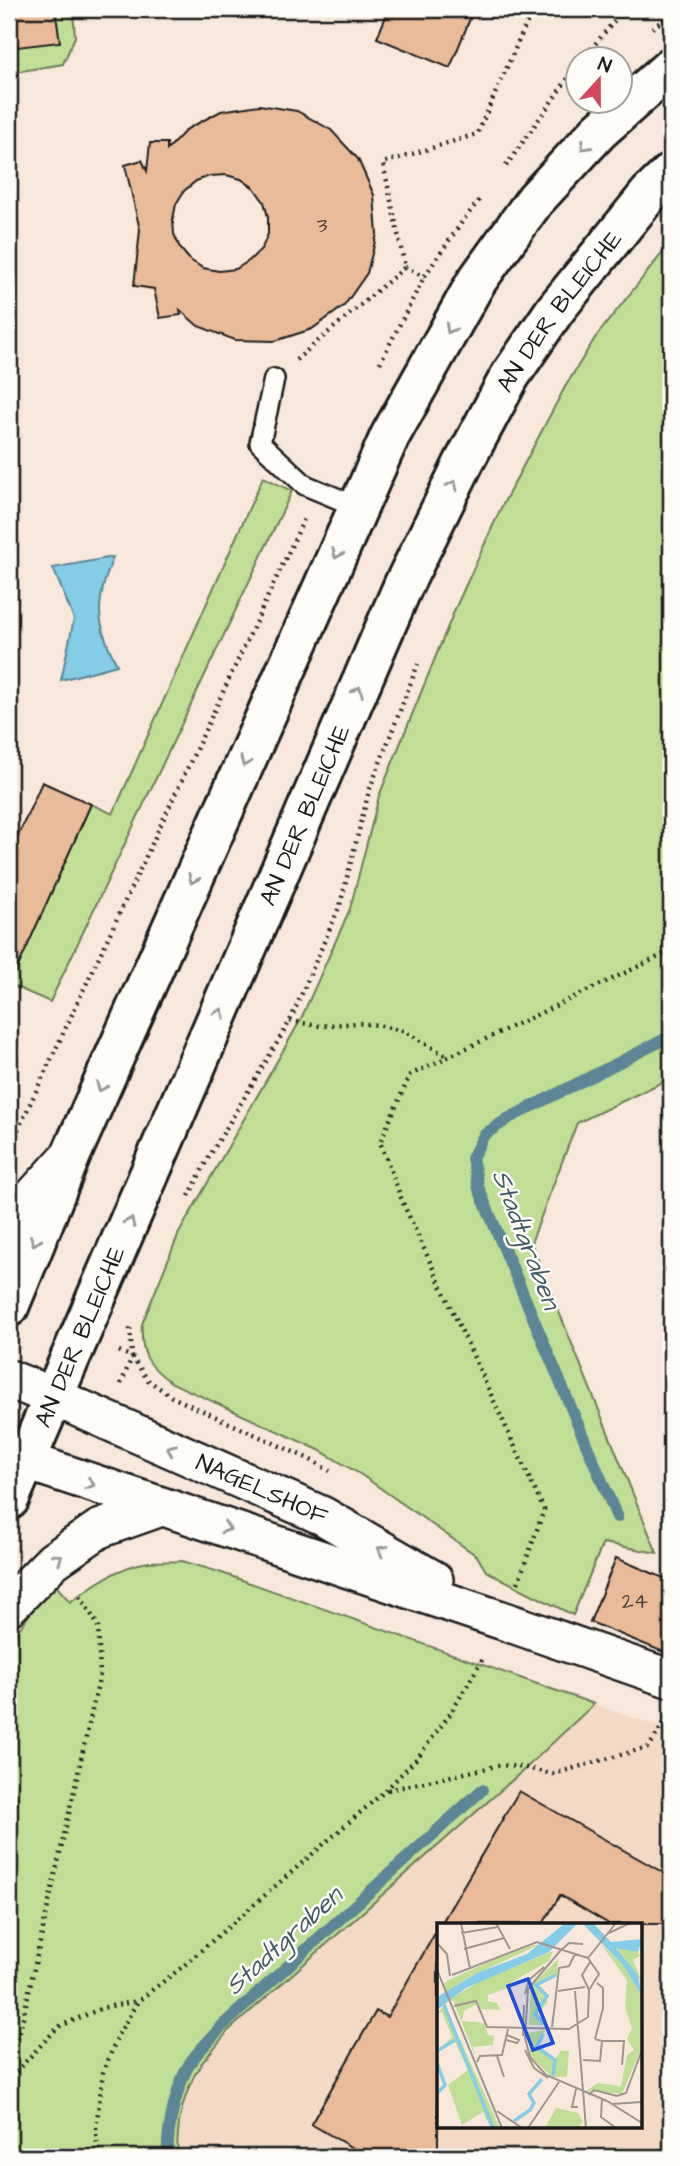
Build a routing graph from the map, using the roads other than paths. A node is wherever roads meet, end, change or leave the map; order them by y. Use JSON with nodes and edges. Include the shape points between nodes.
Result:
{"nodes":[{"id":1,"x":671,"y":67,"type":"edge"},
{"id":2,"x":671,"y":173,"type":"edge"},
{"id":3,"x":274,"y":379,"type":"road end"},
{"id":4,"x":358,"y":507,"type":"junction"},
{"id":5,"x":71,"y":1155,"type":"junction"},
{"id":6,"x":9,"y":1223,"type":"edge"},
{"id":7,"x":9,"y":1307,"type":"edge"},
{"id":8,"x":9,"y":1379,"type":"edge"},
{"id":9,"x":54,"y":1397,"type":"junction"},
{"id":10,"x":17,"y":1459,"type":"edge"},
{"id":11,"x":9,"y":1500,"type":"edge"},
{"id":12,"x":161,"y":1507,"type":"junction"},
{"id":13,"x":9,"y":1606,"type":"edge"},
{"id":14,"x":504,"y":1620,"type":"junction"},
{"id":15,"x":671,"y":1679,"type":"edge"}],
"edges":[{"from":1,"to":4,"type":"street","one_way":true,"via":[[599,131],[544,190],[484,272],[390,436]]},
{"from":9,"to":2,"type":"street","name":"AN DER BLEICHE","one_way":true,"via":[[403,586],[464,462],[510,376],[555,310]]},
{"from":3,"to":4,"type":"lane","via":[[260,443],[306,485]]},
{"from":4,"to":5,"type":"street","one_way":true},
{"from":5,"to":6,"type":"street"},
{"from":5,"to":7,"type":"street","one_way":true},
{"from":8,"to":9,"type":"street","name":"NAGELSHOF"},
{"from":9,"to":10,"type":"street","name":"AN DER BLEICHE"},
{"from":14,"to":9,"type":"street","name":"NAGELSHOF","one_way":true,"via":[[323,1516]]},
{"from":10,"to":11,"type":"street","name":"AN DER BLEICHE"},
{"from":10,"to":12,"type":"street","name":"NAGELSHOF","one_way":true},
{"from":13,"to":12,"type":"street","one_way":true,"via":[[52,1561],[99,1529]]},
{"from":12,"to":14,"type":"street","name":"NAGELSHOF","one_way":true},
{"from":14,"to":15,"type":"street","name":"NAGELSHOF"}]}
